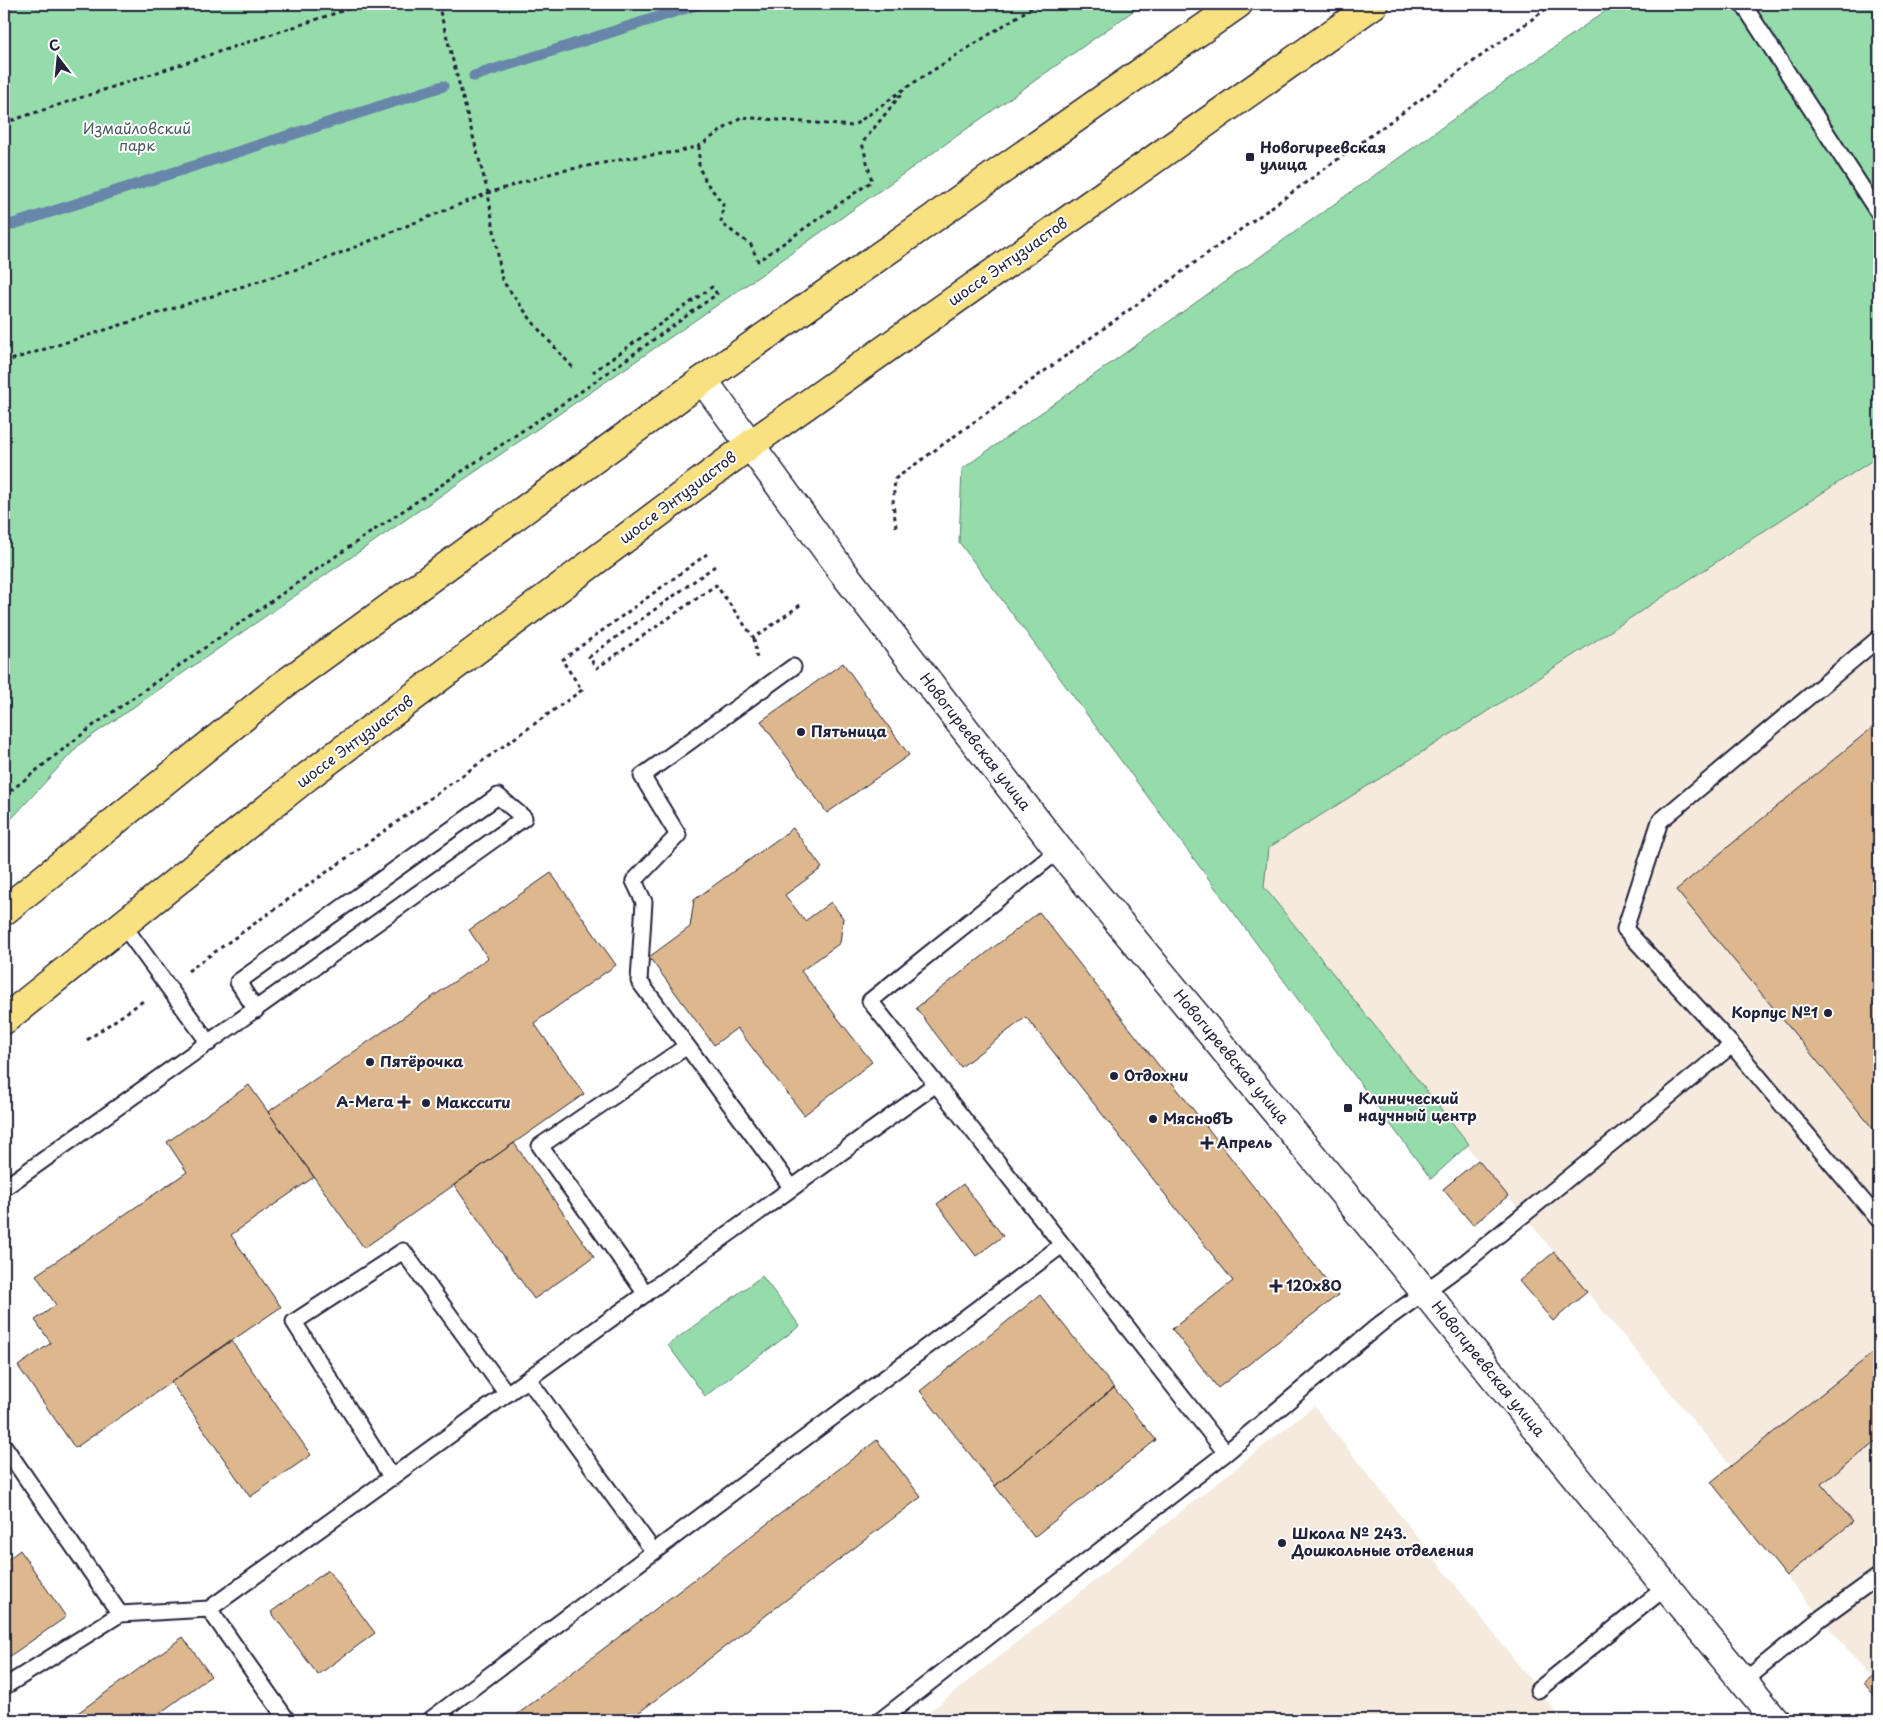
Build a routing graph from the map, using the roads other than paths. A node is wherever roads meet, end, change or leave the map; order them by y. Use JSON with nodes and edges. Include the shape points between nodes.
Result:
{"nodes":[{"id":1,"x":1238,"y":4,"type":"edge"},
{"id":2,"x":1374,"y":4,"type":"edge"},
{"id":3,"x":1743,"y":4,"type":"edge"},
{"id":4,"x":1879,"y":214,"type":"edge"},
{"id":5,"x":703,"y":380,"type":"junction"},
{"id":6,"x":751,"y":444,"type":"junction"},
{"id":7,"x":1879,"y":638,"type":"edge"},
{"id":8,"x":793,"y":667,"type":"dead end"},
{"id":9,"x":1059,"y":850,"type":"junction"},
{"id":10,"x":4,"y":910,"type":"edge"},
{"id":11,"x":123,"y":924,"type":"junction"},
{"id":12,"x":256,"y":1010,"type":"junction"},
{"id":13,"x":4,"y":1020,"type":"edge"},
{"id":14,"x":209,"y":1043,"type":"junction"},
{"id":15,"x":1732,"y":1045,"type":"junction"},
{"id":16,"x":687,"y":1046,"type":"junction"},
{"id":17,"x":936,"y":1084,"type":"junction"},
{"id":18,"x":4,"y":1188,"type":"edge"},
{"id":19,"x":792,"y":1188,"type":"junction"},
{"id":20,"x":1879,"y":1220,"type":"edge"},
{"id":21,"x":1062,"y":1245,"type":"junction"},
{"id":22,"x":1424,"y":1291,"type":"junction"},
{"id":23,"x":646,"y":1294,"type":"junction"},
{"id":24,"x":528,"y":1379,"type":"junction"},
{"id":25,"x":507,"y":1394,"type":"junction"},
{"id":26,"x":4,"y":1446,"type":"edge"},
{"id":27,"x":1226,"y":1453,"type":"junction"},
{"id":28,"x":392,"y":1478,"type":"junction"},
{"id":29,"x":654,"y":1552,"type":"junction"},
{"id":30,"x":1879,"y":1576,"type":"edge"},
{"id":31,"x":1666,"y":1587,"type":"junction"},
{"id":32,"x":209,"y":1609,"type":"junction"},
{"id":33,"x":120,"y":1614,"type":"junction"},
{"id":34,"x":1744,"y":1681,"type":"junction"},
{"id":35,"x":4,"y":1687,"type":"edge"},
{"id":36,"x":1538,"y":1690,"type":"dead end"},
{"id":37,"x":287,"y":1720,"type":"edge"},
{"id":38,"x":430,"y":1720,"type":"edge"},
{"id":39,"x":881,"y":1720,"type":"edge"},
{"id":40,"x":1775,"y":1720,"type":"edge"}],
"edges":[{"from":1,"to":5,"type":"main road"},
{"from":2,"to":6,"type":"main road","name":"шоссе Энтузиастов"},
{"from":3,"to":4,"type":"lane"},
{"from":5,"to":6,"type":"main road","name":"Новогиреевская улица"},
{"from":5,"to":10,"type":"main road","via":[[283,685]]},
{"from":6,"to":9,"type":"main road","name":"Новогиреевская улица","via":[[842,571]]},
{"from":6,"to":11,"type":"main road","name":"шоссе Энтузиастов","via":[[308,776]]},
{"from":7,"to":15,"type":"lane","via":[[1660,820],[1625,929]]},
{"from":8,"to":16,"type":"lane","via":[[642,776],[678,836],[634,881],[644,902],[639,981]]},
{"from":9,"to":17,"type":"lane","via":[[870,1001]]},
{"from":9,"to":22,"type":"main road","name":"Новогиреевская улица"},
{"from":11,"to":13,"type":"main road","name":"шоссе Энтузиастов"},
{"from":11,"to":14,"type":"lane"},
{"from":12,"to":12,"type":"lane","via":[[430,886],[524,818],[498,796],[238,982]]},
{"from":12,"to":14,"type":"lane"},
{"from":14,"to":18,"type":"lane"},
{"from":15,"to":20,"type":"lane"},
{"from":15,"to":22,"type":"lane","via":[[1463,1264]]},
{"from":16,"to":19,"type":"lane"},
{"from":16,"to":23,"type":"lane","via":[[540,1146]]},
{"from":17,"to":19,"type":"lane"},
{"from":17,"to":21,"type":"lane"},
{"from":19,"to":23,"type":"lane"},
{"from":21,"to":27,"type":"lane"},
{"from":21,"to":29,"type":"lane"},
{"from":22,"to":27,"type":"lane"},
{"from":22,"to":31,"type":"main road","name":"Новогиреевская улица"},
{"from":23,"to":24,"type":"lane"},
{"from":24,"to":25,"type":"lane"},
{"from":24,"to":29,"type":"lane"},
{"from":25,"to":28,"type":"lane"},
{"from":25,"to":28,"type":"lane","via":[[403,1251],[294,1322]]},
{"from":26,"to":33,"type":"lane"},
{"from":27,"to":39,"type":"lane"},
{"from":28,"to":32,"type":"lane"},
{"from":29,"to":38,"type":"lane"},
{"from":30,"to":34,"type":"lane"},
{"from":31,"to":34,"type":"main road","name":"Новогиреевская улица"},
{"from":31,"to":36,"type":"lane"},
{"from":32,"to":33,"type":"lane"},
{"from":32,"to":37,"type":"lane"},
{"from":33,"to":35,"type":"lane"},
{"from":34,"to":40,"type":"main road","name":"Новогиреевская улица"}]}
